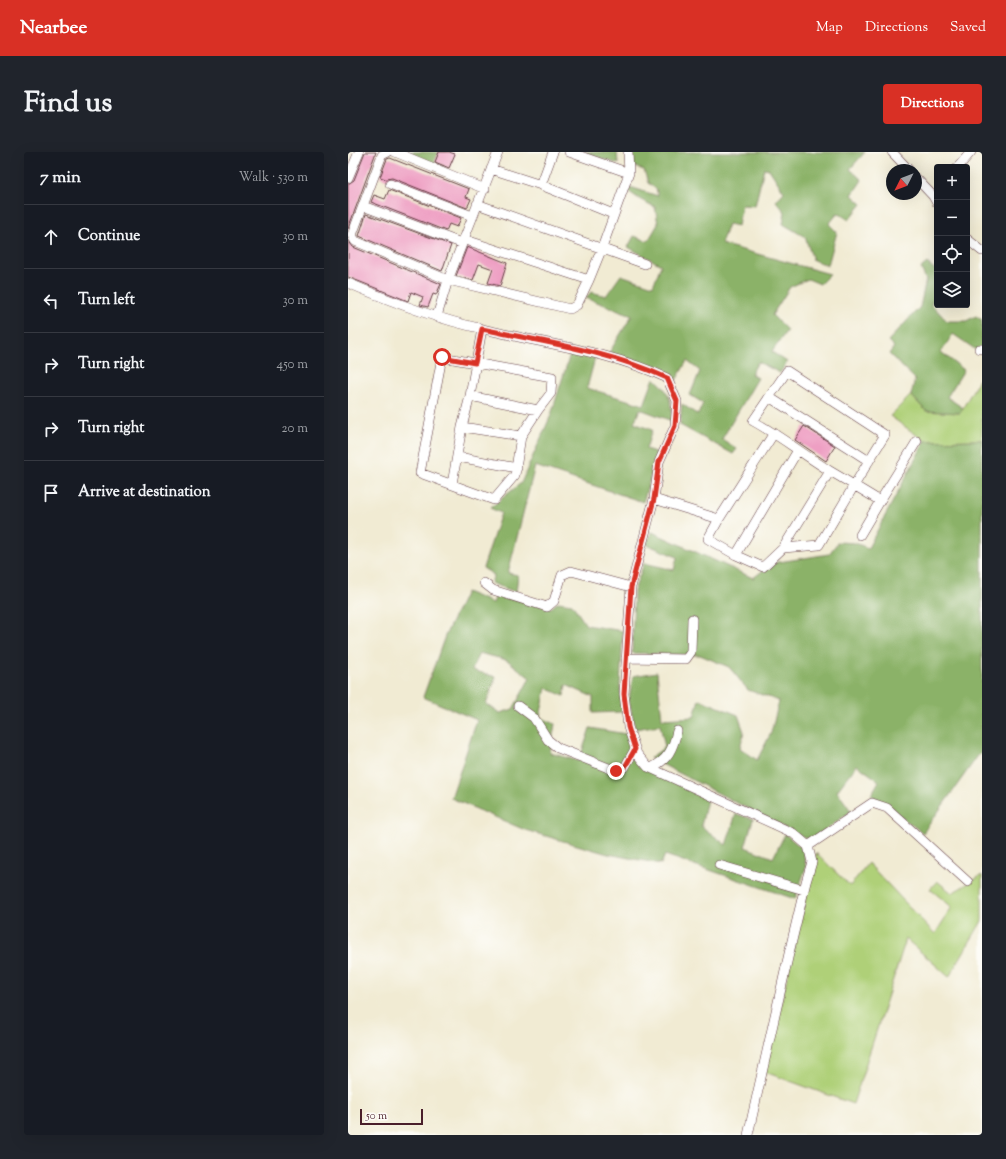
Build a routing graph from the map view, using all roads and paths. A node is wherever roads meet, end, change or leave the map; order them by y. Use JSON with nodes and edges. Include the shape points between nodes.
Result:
{"nodes":[{"id":1,"x":359,"y":152,"type":"edge"},
{"id":2,"x":388,"y":152,"type":"edge"},
{"id":3,"x":395,"y":152,"type":"edge"},
{"id":4,"x":498,"y":152,"type":"edge"},
{"id":5,"x":553,"y":152,"type":"edge"},
{"id":6,"x":569,"y":152,"type":"edge"},
{"id":7,"x":628,"y":152,"type":"edge"},
{"id":8,"x":892,"y":152,"type":"edge"},
{"id":9,"x":971,"y":152,"type":"edge"},
{"id":10,"x":903,"y":164,"type":"edge"},
{"id":11,"x":961,"y":164,"type":"edge"},
{"id":12,"x":491,"y":169,"type":"junction"},
{"id":13,"x":629,"y":172,"type":"junction"},
{"id":14,"x":348,"y":178,"type":"edge"},
{"id":15,"x":390,"y":184,"type":"dead end"},
{"id":16,"x":922,"y":184,"type":"edge"},
{"id":17,"x":541,"y":185,"type":"junction"},
{"id":18,"x":485,"y":189,"type":"junction"},
{"id":19,"x":934,"y":195,"type":"edge"},
{"id":20,"x":477,"y":204,"type":"junction"},
{"id":21,"x":363,"y":206,"type":"junction"},
{"id":22,"x":613,"y":214,"type":"junction"},
{"id":23,"x":472,"y":216,"type":"junction"},
{"id":24,"x":462,"y":241,"type":"junction"},
{"id":25,"x":970,"y":241,"type":"edge"},
{"id":26,"x":602,"y":248,"type":"junction"},
{"id":27,"x":982,"y":251,"type":"edge"},
{"id":28,"x":645,"y":264,"type":"dead end"},
{"id":29,"x":448,"y":280,"type":"junction"},
{"id":30,"x":589,"y":280,"type":"junction"},
{"id":31,"x":348,"y":283,"type":"edge"},
{"id":32,"x":437,"y":316,"type":"junction"},
{"id":33,"x":482,"y":329,"type":"junction"},
{"id":34,"x":475,"y":363,"type":"junction"},
{"id":35,"x":470,"y":396,"type":"junction"},
{"id":36,"x":769,"y":396,"type":"junction"},
{"id":37,"x":538,"y":410,"type":"junction"},
{"id":38,"x":462,"y":427,"type":"junction"},
{"id":39,"x":774,"y":433,"type":"junction"},
{"id":40,"x":521,"y":436,"type":"junction"},
{"id":41,"x":917,"y":441,"type":"dead end"},
{"id":42,"x":798,"y":450,"type":"junction"},
{"id":43,"x":458,"y":457,"type":"junction"},
{"id":44,"x":869,"y":461,"type":"junction"},
{"id":45,"x":517,"y":468,"type":"junction"},
{"id":46,"x":830,"y":471,"type":"junction"},
{"id":47,"x":452,"y":484,"type":"junction"},
{"id":48,"x":855,"y":485,"type":"junction"},
{"id":49,"x":654,"y":499,"type":"junction"},
{"id":50,"x":880,"y":501,"type":"junction"},
{"id":51,"x":719,"y":519,"type":"junction"},
{"id":52,"x":860,"y":535,"type":"dead end"},
{"id":53,"x":783,"y":548,"type":"junction"},
{"id":54,"x":736,"y":555,"type":"junction"},
{"id":55,"x":484,"y":584,"type":"dead end"},
{"id":56,"x":631,"y":587,"type":"junction"},
{"id":57,"x":692,"y":619,"type":"dead end"},
{"id":58,"x":626,"y":658,"type":"junction"},
{"id":59,"x":518,"y":706,"type":"dead end"},
{"id":60,"x":677,"y":731,"type":"dead end"},
{"id":61,"x":635,"y":749,"type":"junction"},
{"id":62,"x":651,"y":768,"type":"junction"},
{"id":63,"x":808,"y":846,"type":"junction"},
{"id":64,"x":719,"y":865,"type":"dead end"},
{"id":65,"x":968,"y":882,"type":"dead end"},
{"id":66,"x":804,"y":890,"type":"junction"},
{"id":67,"x":748,"y":1135,"type":"edge"}],
"edges":[{"from":1,"to":14,"type":"street"},
{"from":2,"to":21,"type":"street","via":[[382,155]]},
{"from":3,"to":18,"type":"street"},
{"from":4,"to":12,"type":"street"},
{"from":5,"to":17,"type":"street"},
{"from":6,"to":13,"type":"street"},
{"from":7,"to":13,"type":"street"},
{"from":8,"to":10,"type":"street"},
{"from":9,"to":11,"type":"street"},
{"from":12,"to":17,"type":"street"},
{"from":12,"to":18,"type":"street"},
{"from":13,"to":22,"type":"street"},
{"from":15,"to":23,"type":"street"},
{"from":16,"to":19,"type":"street"},
{"from":17,"to":22,"type":"street"},
{"from":18,"to":20,"type":"street"},
{"from":20,"to":23,"type":"street"},
{"from":20,"to":26,"type":"street"},
{"from":21,"to":24,"type":"street"},
{"from":21,"to":29,"type":"street","via":[[352,235],[355,241]]},
{"from":22,"to":26,"type":"street"},
{"from":23,"to":24,"type":"street"},
{"from":24,"to":29,"type":"street"},
{"from":24,"to":30,"type":"street"},
{"from":25,"to":27,"type":"street"},
{"from":26,"to":28,"type":"street"},
{"from":26,"to":30,"type":"street"},
{"from":29,"to":30,"type":"street","via":[[570,309],[576,304]]},
{"from":29,"to":32,"type":"street"},
{"from":31,"to":32,"type":"street","via":[[394,303]]},
{"from":32,"to":33,"type":"street"},
{"from":33,"to":34,"type":"street"},
{"from":33,"to":49,"type":"street","via":[[642,366],[667,378],[677,401],[675,426],[659,462]]},
{"from":34,"to":35,"type":"street"},
{"from":34,"to":37,"type":"street","via":[[552,377],[551,393]]},
{"from":34,"to":47,"type":"street","via":[[442,357],[420,473]]},
{"from":35,"to":37,"type":"street"},
{"from":35,"to":38,"type":"street"},
{"from":36,"to":39,"type":"street","via":[[753,420]]},
{"from":36,"to":44,"type":"street"},
{"from":36,"to":44,"type":"street","via":[[787,371],[885,435]]},
{"from":37,"to":40,"type":"street"},
{"from":38,"to":40,"type":"street"},
{"from":38,"to":43,"type":"street"},
{"from":39,"to":42,"type":"street"},
{"from":39,"to":51,"type":"street"},
{"from":40,"to":45,"type":"street"},
{"from":41,"to":50,"type":"street"},
{"from":42,"to":46,"type":"street"},
{"from":42,"to":54,"type":"street"},
{"from":43,"to":45,"type":"street"},
{"from":43,"to":47,"type":"street"},
{"from":44,"to":48,"type":"street"},
{"from":45,"to":47,"type":"street","via":[[515,475],[494,500]]},
{"from":46,"to":48,"type":"street"},
{"from":46,"to":53,"type":"street"},
{"from":48,"to":50,"type":"street"},
{"from":48,"to":53,"type":"street","via":[[819,545]]},
{"from":49,"to":51,"type":"street"},
{"from":49,"to":56,"type":"street"},
{"from":50,"to":52,"type":"street"},
{"from":51,"to":54,"type":"street","via":[[708,539]]},
{"from":53,"to":54,"type":"street","via":[[764,567]]},
{"from":55,"to":56,"type":"street","via":[[493,590],[547,607],[554,601],[562,575],[571,571]]},
{"from":56,"to":58,"type":"street"},
{"from":57,"to":58,"type":"street","via":[[691,652],[686,659]]},
{"from":58,"to":61,"type":"street","via":[[624,694],[628,727]]},
{"from":59,"to":61,"type":"street","via":[[534,718],[548,740],[558,748],[616,771],[625,767]]},
{"from":60,"to":62,"type":"street","via":[[668,756],[663,763]]},
{"from":61,"to":62,"type":"street"},
{"from":62,"to":63,"type":"street","via":[[793,834]]},
{"from":63,"to":65,"type":"street","via":[[872,803],[887,808]]},
{"from":63,"to":66,"type":"street","via":[[812,862]]},
{"from":64,"to":66,"type":"street"},
{"from":66,"to":67,"type":"street"}]}
